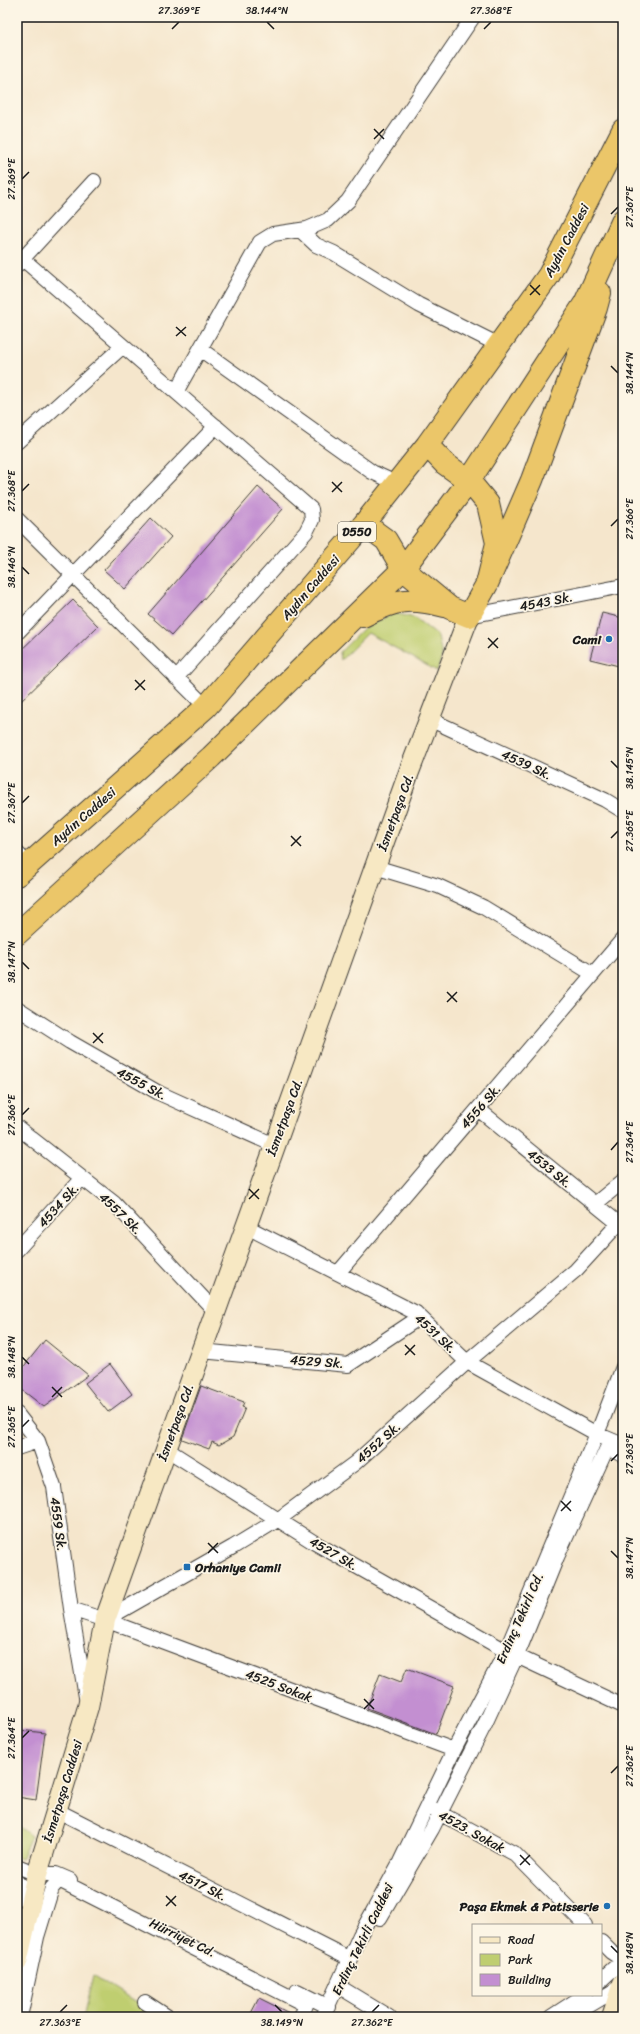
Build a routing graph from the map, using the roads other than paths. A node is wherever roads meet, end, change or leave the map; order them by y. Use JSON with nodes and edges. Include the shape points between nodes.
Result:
{"nodes":[{"id":1,"x":473,"y":17,"type":"edge"},
{"id":2,"x":623,"y":130,"type":"edge"},
{"id":3,"x":94,"y":181,"type":"dead end"},
{"id":4,"x":623,"y":220,"type":"edge"},
{"id":5,"x":300,"y":230,"type":"junction"},
{"id":6,"x":609,"y":251,"type":"junction"},
{"id":7,"x":19,"y":260,"type":"edge"},
{"id":8,"x":499,"y":345,"type":"junction"},
{"id":9,"x":123,"y":346,"type":"junction"},
{"id":10,"x":200,"y":349,"type":"junction"},
{"id":11,"x":176,"y":392,"type":"junction"},
{"id":12,"x":216,"y":426,"type":"junction"},
{"id":13,"x":17,"y":442,"type":"edge"},
{"id":14,"x":427,"y":445,"type":"junction"},
{"id":15,"x":469,"y":481,"type":"junction"},
{"id":16,"x":396,"y":484,"type":"junction"},
{"id":17,"x":17,"y":519,"type":"edge"},
{"id":18,"x":364,"y":524,"type":"junction"},
{"id":19,"x":403,"y":569,"type":"junction"},
{"id":20,"x":74,"y":576,"type":"junction"},
{"id":21,"x":487,"y":584,"type":"junction"},
{"id":22,"x":623,"y":586,"type":"edge"},
{"id":23,"x":460,"y":612,"type":"junction"},
{"id":24,"x":350,"y":623,"type":"junction"},
{"id":25,"x":17,"y":633,"type":"edge"},
{"id":26,"x":176,"y":678,"type":"junction"},
{"id":27,"x":206,"y":707,"type":"junction"},
{"id":28,"x":430,"y":719,"type":"junction"},
{"id":29,"x":623,"y":811,"type":"edge"},
{"id":30,"x":21,"y":864,"type":"edge"},
{"id":31,"x":375,"y":867,"type":"junction"},
{"id":32,"x":17,"y":934,"type":"edge"},
{"id":33,"x":623,"y":939,"type":"edge"},
{"id":34,"x":593,"y":974,"type":"junction"},
{"id":35,"x":17,"y":1008,"type":"edge"},
{"id":36,"x":478,"y":1109,"type":"junction"},
{"id":37,"x":17,"y":1127,"type":"edge"},
{"id":38,"x":274,"y":1146,"type":"junction"},
{"id":39,"x":82,"y":1178,"type":"junction"},
{"id":40,"x":623,"y":1181,"type":"edge"},
{"id":41,"x":595,"y":1204,"type":"junction"},
{"id":42,"x":621,"y":1225,"type":"edge"},
{"id":43,"x":245,"y":1226,"type":"junction"},
{"id":44,"x":17,"y":1250,"type":"edge"},
{"id":45,"x":338,"y":1273,"type":"junction"},
{"id":46,"x":215,"y":1311,"type":"junction"},
{"id":47,"x":420,"y":1316,"type":"junction"},
{"id":48,"x":201,"y":1351,"type":"junction"},
{"id":49,"x":467,"y":1362,"type":"junction"},
{"id":50,"x":623,"y":1367,"type":"edge"},
{"id":51,"x":17,"y":1414,"type":"edge"},
{"id":52,"x":597,"y":1434,"type":"junction"},
{"id":53,"x":38,"y":1441,"type":"junction"},
{"id":54,"x":623,"y":1445,"type":"edge"},
{"id":55,"x":17,"y":1448,"type":"edge"},
{"id":56,"x":166,"y":1449,"type":"junction"},
{"id":57,"x":623,"y":1455,"type":"edge"},
{"id":58,"x":279,"y":1519,"type":"junction"},
{"id":59,"x":71,"y":1609,"type":"junction"},
{"id":60,"x":105,"y":1620,"type":"junction"},
{"id":61,"x":511,"y":1653,"type":"junction"},
{"id":62,"x":623,"y":1706,"type":"edge"},
{"id":63,"x":88,"y":1707,"type":"junction"},
{"id":64,"x":454,"y":1750,"type":"junction"},
{"id":65,"x":427,"y":1806,"type":"junction"},
{"id":66,"x":56,"y":1810,"type":"junction"},
{"id":67,"x":440,"y":1813,"type":"junction"},
{"id":68,"x":400,"y":1862,"type":"joint"},
{"id":69,"x":17,"y":1866,"type":"edge"},
{"id":70,"x":37,"y":1874,"type":"junction"},
{"id":71,"x":17,"y":1882,"type":"edge"},
{"id":72,"x":17,"y":1898,"type":"edge"},
{"id":73,"x":583,"y":1924,"type":"edge"},
{"id":74,"x":602,"y":1943,"type":"edge"},
{"id":75,"x":350,"y":1959,"type":"junction"},
{"id":76,"x":623,"y":1960,"type":"edge"},
{"id":77,"x":17,"y":1962,"type":"edge"},
{"id":78,"x":602,"y":1979,"type":"edge"},
{"id":79,"x":623,"y":1979,"type":"edge"},
{"id":80,"x":341,"y":1988,"type":"junction"},
{"id":81,"x":602,"y":1994,"type":"edge"},
{"id":82,"x":583,"y":1996,"type":"edge"},
{"id":83,"x":599,"y":1996,"type":"edge"},
{"id":84,"x":146,"y":2002,"type":"dead end"},
{"id":85,"x":328,"y":2014,"type":"edge"},
{"id":86,"x":20,"y":2017,"type":"edge"},
{"id":87,"x":168,"y":2017,"type":"edge"},
{"id":88,"x":301,"y":2017,"type":"edge"},
{"id":89,"x":389,"y":2017,"type":"edge"},
{"id":90,"x":551,"y":2017,"type":"edge"},
{"id":91,"x":570,"y":2017,"type":"edge"},
{"id":92,"x":612,"y":2017,"type":"edge"}],
"edges":[{"from":1,"to":5,"type":"street","via":[[348,201],[328,220]]},
{"from":2,"to":8,"type":"highway","name":"Aydın Caddesi","number":"D550","via":[[549,275]]},
{"from":3,"to":7,"type":"street"},
{"from":4,"to":6,"type":"highway"},
{"from":5,"to":8,"type":"street","via":[[316,245],[334,253],[419,305]]},
{"from":5,"to":10,"type":"street","via":[[273,234],[260,242]]},
{"from":6,"to":15,"type":"highway","via":[[585,304]]},
{"from":6,"to":21,"type":"highway","via":[[596,308],[532,480]]},
{"from":7,"to":9,"type":"street"},
{"from":8,"to":14,"type":"highway","name":"Aydın Caddesi","number":"D550"},
{"from":9,"to":11,"type":"street"},
{"from":9,"to":13,"type":"street"},
{"from":10,"to":11,"type":"street"},
{"from":10,"to":16,"type":"street","via":[[372,472]]},
{"from":11,"to":12,"type":"street"},
{"from":12,"to":20,"type":"street"},
{"from":12,"to":26,"type":"street","via":[[311,509],[312,520],[306,532]]},
{"from":14,"to":15,"type":"highway","via":[[444,463]]},
{"from":14,"to":16,"type":"highway","name":"Aydın Caddesi","number":"D550"},
{"from":15,"to":19,"type":"highway"},
{"from":15,"to":21,"type":"highway","via":[[488,504],[497,543]]},
{"from":16,"to":18,"type":"highway","name":"Aydın Caddesi","number":"D550"},
{"from":17,"to":20,"type":"street"},
{"from":18,"to":19,"type":"highway","via":[[386,540]]},
{"from":18,"to":27,"type":"highway","name":"Aydın Caddesi","number":"D550"},
{"from":19,"to":23,"type":"highway"},
{"from":19,"to":24,"type":"highway"},
{"from":20,"to":25,"type":"street"},
{"from":20,"to":26,"type":"street"},
{"from":21,"to":23,"type":"highway"},
{"from":22,"to":23,"type":"street","name":"4543 Sk."},
{"from":23,"to":24,"type":"highway","via":[[420,600],[388,604]]},
{"from":23,"to":28,"type":"main road","name":"İsmetpaşa Cd."},
{"from":24,"to":32,"type":"highway","via":[[211,757]]},
{"from":26,"to":27,"type":"street"},
{"from":27,"to":30,"type":"highway","name":"Aydın Caddesi","number":"D550"},
{"from":28,"to":29,"type":"street","name":"4539 Sk.","via":[[605,800]]},
{"from":28,"to":31,"type":"main road","name":"İsmetpaşa Cd."},
{"from":31,"to":34,"type":"street","via":[[438,886],[483,906]]},
{"from":31,"to":38,"type":"main road","name":"İsmetpaşa Cd."},
{"from":33,"to":34,"type":"street","name":"4556 Sk."},
{"from":34,"to":36,"type":"street","name":"4556 Sk."},
{"from":35,"to":38,"type":"street","name":"4555 Sk.","via":[[159,1093]]},
{"from":36,"to":41,"type":"street","name":"4533 Sk."},
{"from":36,"to":45,"type":"street","name":"4556 Sk."},
{"from":37,"to":39,"type":"street","name":"4557 Sk."},
{"from":38,"to":43,"type":"main road","name":"İsmetpaşa Cd."},
{"from":39,"to":44,"type":"street","name":"4534 Sk."},
{"from":39,"to":46,"type":"street","name":"4557 Sk.","via":[[114,1203]]},
{"from":40,"to":41,"type":"street"},
{"from":41,"to":42,"type":"street","name":"4533 Sk."},
{"from":42,"to":49,"type":"street","name":"4552 Sk.","via":[[576,1270]]},
{"from":43,"to":45,"type":"street","name":"4531 Sk."},
{"from":43,"to":46,"type":"main road","name":"İsmetpaşa Cd."},
{"from":45,"to":47,"type":"street","name":"4531 Sk."},
{"from":46,"to":48,"type":"main road","name":"İsmetpaşa Cd."},
{"from":47,"to":48,"type":"street","name":"4529 Sk.","via":[[348,1365]]},
{"from":47,"to":49,"type":"street","name":"4531 Sk."},
{"from":48,"to":56,"type":"main road","name":"İsmetpaşa Cd."},
{"from":49,"to":52,"type":"street","name":"4531 Sk."},
{"from":49,"to":58,"type":"street","name":"4552 Sk.","via":[[355,1463]]},
{"from":50,"to":52,"type":"street","name":"Erdinç Tekirli Cd."},
{"from":51,"to":53,"type":"street","name":"4559 Sk."},
{"from":52,"to":54,"type":"street","name":"4531 Sk."},
{"from":52,"to":61,"type":"street","name":"Erdinç Tekirli Cd."},
{"from":53,"to":55,"type":"street"},
{"from":53,"to":59,"type":"street","name":"4559 Sk.","via":[[54,1487]]},
{"from":56,"to":58,"type":"street","name":"4527 Sk."},
{"from":56,"to":60,"type":"main road","name":"İsmetpaşa Cd."},
{"from":57,"to":61,"type":"street","via":[[607,1448]]},
{"from":58,"to":60,"type":"street","name":"4552 Sk."},
{"from":58,"to":61,"type":"street","name":"4527 Sk."},
{"from":59,"to":60,"type":"street"},
{"from":59,"to":63,"type":"street","name":"4559 Sk."},
{"from":60,"to":63,"type":"main road","name":"İsmetpaşa Caddesi"},
{"from":60,"to":64,"type":"street","name":"4525 Sokak"},
{"from":61,"to":62,"type":"street","name":"4527 Sk."},
{"from":61,"to":64,"type":"street","name":"Erdinç Tekirli Cd."},
{"from":61,"to":67,"type":"street","via":[[485,1724]]},
{"from":63,"to":66,"type":"main road","name":"İsmetpaşa Caddesi"},
{"from":64,"to":65,"type":"street","name":"Erdinç Tekirli Cd."},
{"from":65,"to":67,"type":"street","name":"4523. Sokak"},
{"from":65,"to":68,"type":"street","name":"Erdinç Tekirli Cd."},
{"from":66,"to":70,"type":"main road","name":"İsmetpaşa Caddesi"},
{"from":66,"to":75,"type":"street","name":"4517 Sk."},
{"from":67,"to":73,"type":"street","name":"4523. Sokak","via":[[515,1854]]},
{"from":67,"to":80,"type":"street"},
{"from":68,"to":75,"type":"street","name":"Erdinç Tekirli Caddesi","via":[[360,1935]]},
{"from":69,"to":70,"type":"street"},
{"from":70,"to":77,"type":"main road","name":"İsmetpaşa Caddesi"},
{"from":70,"to":85,"type":"street","name":"Hürriyet Cd.","via":[[56,1874]]},
{"from":71,"to":72,"type":"street","via":[[20,1885]]},
{"from":74,"to":76,"type":"street"},
{"from":75,"to":80,"type":"street","name":"Erdinç Tekirli Caddesi"},
{"from":78,"to":79,"type":"street","via":[[614,1968]]},
{"from":79,"to":81,"type":"street"},
{"from":79,"to":92,"type":"main road"},
{"from":80,"to":85,"type":"street","name":"Erdinç Tekirli Caddesi"},
{"from":80,"to":89,"type":"street"},
{"from":82,"to":90,"type":"street"},
{"from":83,"to":91,"type":"street"},
{"from":84,"to":87,"type":"street"},
{"from":86,"to":88,"type":"street","via":[[37,1937],[52,1888],[59,1880],[306,2005]]}]}
